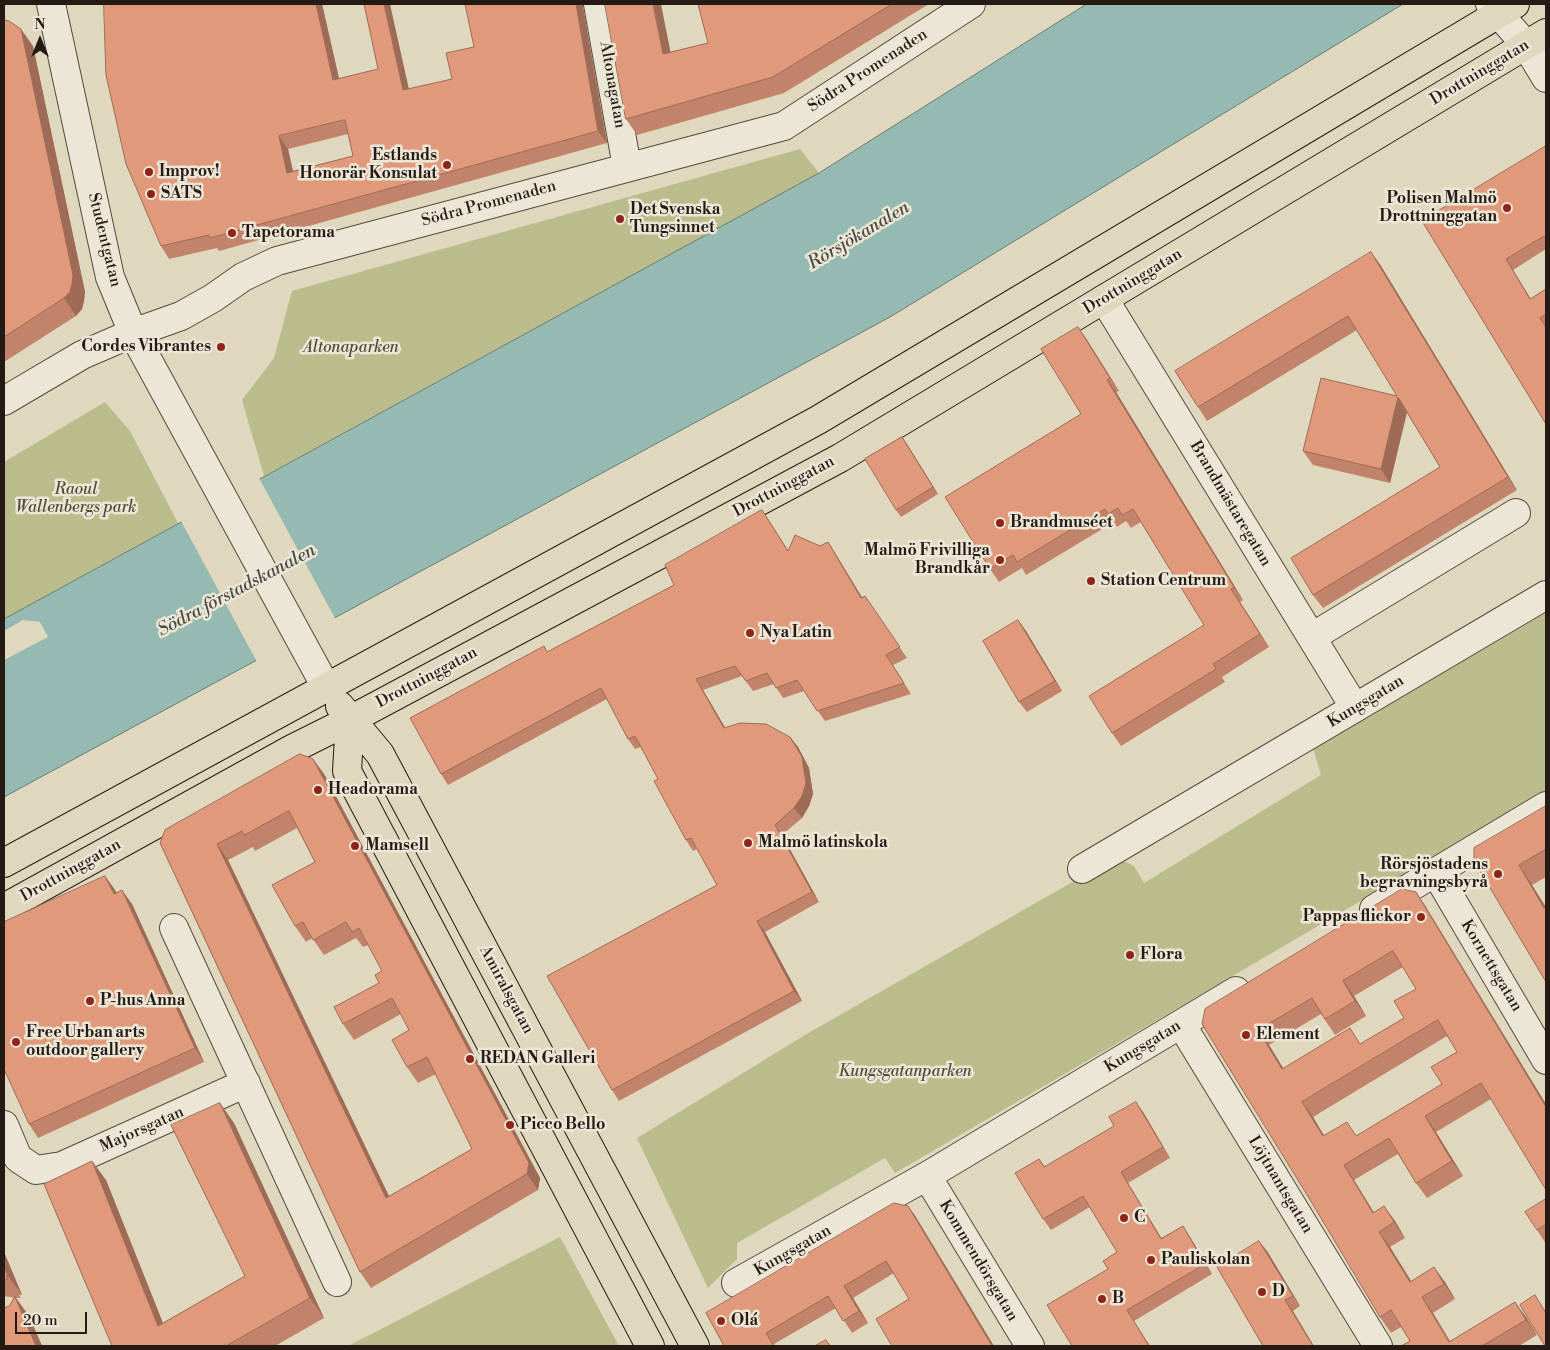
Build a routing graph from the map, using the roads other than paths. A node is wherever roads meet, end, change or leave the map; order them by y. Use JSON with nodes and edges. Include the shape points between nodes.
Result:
{"nodes":[{"id":1,"x":52,"y":4,"type":"edge"},
{"id":2,"x":598,"y":4,"type":"edge"},
{"id":3,"x":1501,"y":7,"type":"edge"},
{"id":4,"x":955,"y":8,"type":"edge"},
{"id":5,"x":1536,"y":39,"type":"edge"},
{"id":6,"x":1546,"y":78,"type":"edge"},
{"id":7,"x":627,"y":167,"type":"junction"},
{"id":8,"x":1104,"y":299,"type":"junction"},
{"id":9,"x":133,"y":333,"type":"junction"},
{"id":10,"x":4,"y":401,"type":"edge"},
{"id":11,"x":1516,"y":513,"type":"dead end"},
{"id":12,"x":1546,"y":595,"type":"edge"},
{"id":13,"x":1312,"y":637,"type":"junction"},
{"id":14,"x":305,"y":652,"type":"joint"},
{"id":15,"x":326,"y":687,"type":"junction"},
{"id":16,"x":1355,"y":708,"type":"junction"},
{"id":17,"x":350,"y":720,"type":"junction"},
{"id":18,"x":1546,"y":806,"type":"edge"},
{"id":19,"x":4,"y":862,"type":"edge"},
{"id":20,"x":1082,"y":869,"type":"dead end"},
{"id":21,"x":1436,"y":873,"type":"junction"},
{"id":22,"x":4,"y":908,"type":"edge"},
{"id":23,"x":1353,"y":922,"type":"edge"},
{"id":24,"x":174,"y":928,"type":"dead end"},
{"id":25,"x":1258,"y":978,"type":"edge"},
{"id":26,"x":1181,"y":1024,"type":"junction"},
{"id":27,"x":1546,"y":1060,"type":"edge"},
{"id":28,"x":246,"y":1083,"type":"junction"},
{"id":29,"x":4,"y":1125,"type":"edge"},
{"id":30,"x":927,"y":1176,"type":"junction"},
{"id":31,"x":337,"y":1282,"type":"dead end"},
{"id":32,"x":736,"y":1283,"type":"dead end"},
{"id":33,"x":650,"y":1346,"type":"edge"},
{"id":34,"x":695,"y":1346,"type":"edge"},
{"id":35,"x":1030,"y":1346,"type":"edge"},
{"id":36,"x":1378,"y":1346,"type":"edge"}],
"edges":[{"from":1,"to":9,"type":"street","name":"Studentgatan","via":[[110,277]]},
{"from":2,"to":7,"type":"street","name":"Altonagatan"},
{"from":3,"to":5,"type":"street"},
{"from":3,"to":15,"type":"main road","via":[[818,420]]},
{"from":4,"to":7,"type":"street","name":"Södra Promenaden","via":[[784,126]]},
{"from":5,"to":6,"type":"street"},
{"from":5,"to":8,"type":"main road","name":"Drottninggatan"},
{"from":7,"to":9,"type":"street","name":"Södra Promenaden","via":[[277,261],[243,277],[181,316]]},
{"from":8,"to":13,"type":"street","name":"Brandmästaregatan"},
{"from":8,"to":17,"type":"main road","name":"Drottninggatan","via":[[840,458]]},
{"from":9,"to":10,"type":"street","name":"Södra Promenaden","via":[[82,355]]},
{"from":9,"to":14,"type":"street","name":"Studentgatan"},
{"from":11,"to":13,"type":"street"},
{"from":12,"to":16,"type":"street","name":"Kungsgatan"},
{"from":13,"to":16,"type":"street","name":"Brandmästaregatan"},
{"from":14,"to":15,"type":"street","name":"Amiralsgatan"},
{"from":15,"to":17,"type":"main road","name":"Amiralsgatan"},
{"from":15,"to":19,"type":"main road"},
{"from":16,"to":20,"type":"street","name":"Kungsgatan"},
{"from":17,"to":22,"type":"main road","name":"Drottninggatan","via":[[285,752]]},
{"from":17,"to":33,"type":"main road","via":[[347,771]]},
{"from":17,"to":34,"type":"main road","name":"Amiralsgatan","via":[[380,754]]},
{"from":18,"to":21,"type":"street"},
{"from":21,"to":23,"type":"street"},
{"from":21,"to":27,"type":"street","name":"Kornettsgatan"},
{"from":24,"to":28,"type":"street"},
{"from":25,"to":26,"type":"street","name":"Kungsgatan"},
{"from":26,"to":30,"type":"street","name":"Kungsgatan"},
{"from":26,"to":36,"type":"street","name":"Löjtnantsgatan"},
{"from":28,"to":29,"type":"street","name":"Majorsgatan","via":[[62,1166],[36,1170],[18,1158]]},
{"from":28,"to":31,"type":"street"},
{"from":30,"to":32,"type":"street","name":"Kungsgatan"},
{"from":30,"to":35,"type":"street","name":"Kommendörsgatan"}]}
